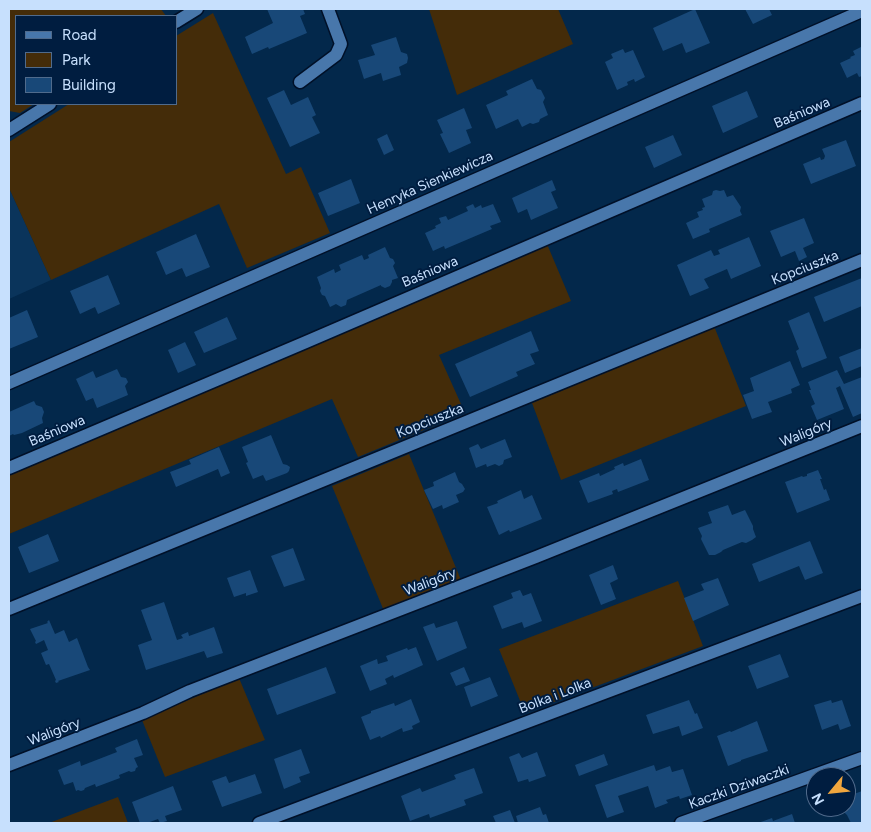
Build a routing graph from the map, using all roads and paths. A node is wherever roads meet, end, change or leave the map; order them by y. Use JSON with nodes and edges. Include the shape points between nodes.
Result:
{"nodes":[{"id":1,"x":197,"y":9,"type":"edge"},
{"id":2,"x":328,"y":9,"type":"edge"},
{"id":3,"x":862,"y":11,"type":"edge"},
{"id":4,"x":178,"y":21,"type":"edge"},
{"id":5,"x":300,"y":82,"type":"dead end"},
{"id":6,"x":862,"y":103,"type":"edge"},
{"id":7,"x":48,"y":105,"type":"edge"},
{"id":8,"x":9,"y":130,"type":"edge"},
{"id":9,"x":862,"y":260,"type":"edge"},
{"id":10,"x":9,"y":383,"type":"edge"},
{"id":11,"x":862,"y":426,"type":"edge"},
{"id":12,"x":9,"y":468,"type":"edge"},
{"id":13,"x":862,"y":596,"type":"edge"},
{"id":14,"x":9,"y":609,"type":"edge"},
{"id":15,"x":862,"y":758,"type":"edge"},
{"id":16,"x":9,"y":765,"type":"edge"},
{"id":17,"x":259,"y":823,"type":"edge"},
{"id":18,"x":682,"y":823,"type":"edge"}],
"edges":[{"from":1,"to":4,"type":"street"},
{"from":2,"to":5,"type":"street","via":[[341,44],[336,55]]},
{"from":3,"to":10,"type":"street","name":"Henryka Sienkiewicza"},
{"from":6,"to":12,"type":"street","name":"Baśniowa"},
{"from":7,"to":8,"type":"street"},
{"from":9,"to":14,"type":"street","name":"Kopciuszka"},
{"from":11,"to":16,"type":"street","name":"Waligóry"},
{"from":13,"to":17,"type":"street","name":"Bolka i Lolka"},
{"from":15,"to":18,"type":"street","name":"Kaczki Dziwaczki"}]}
